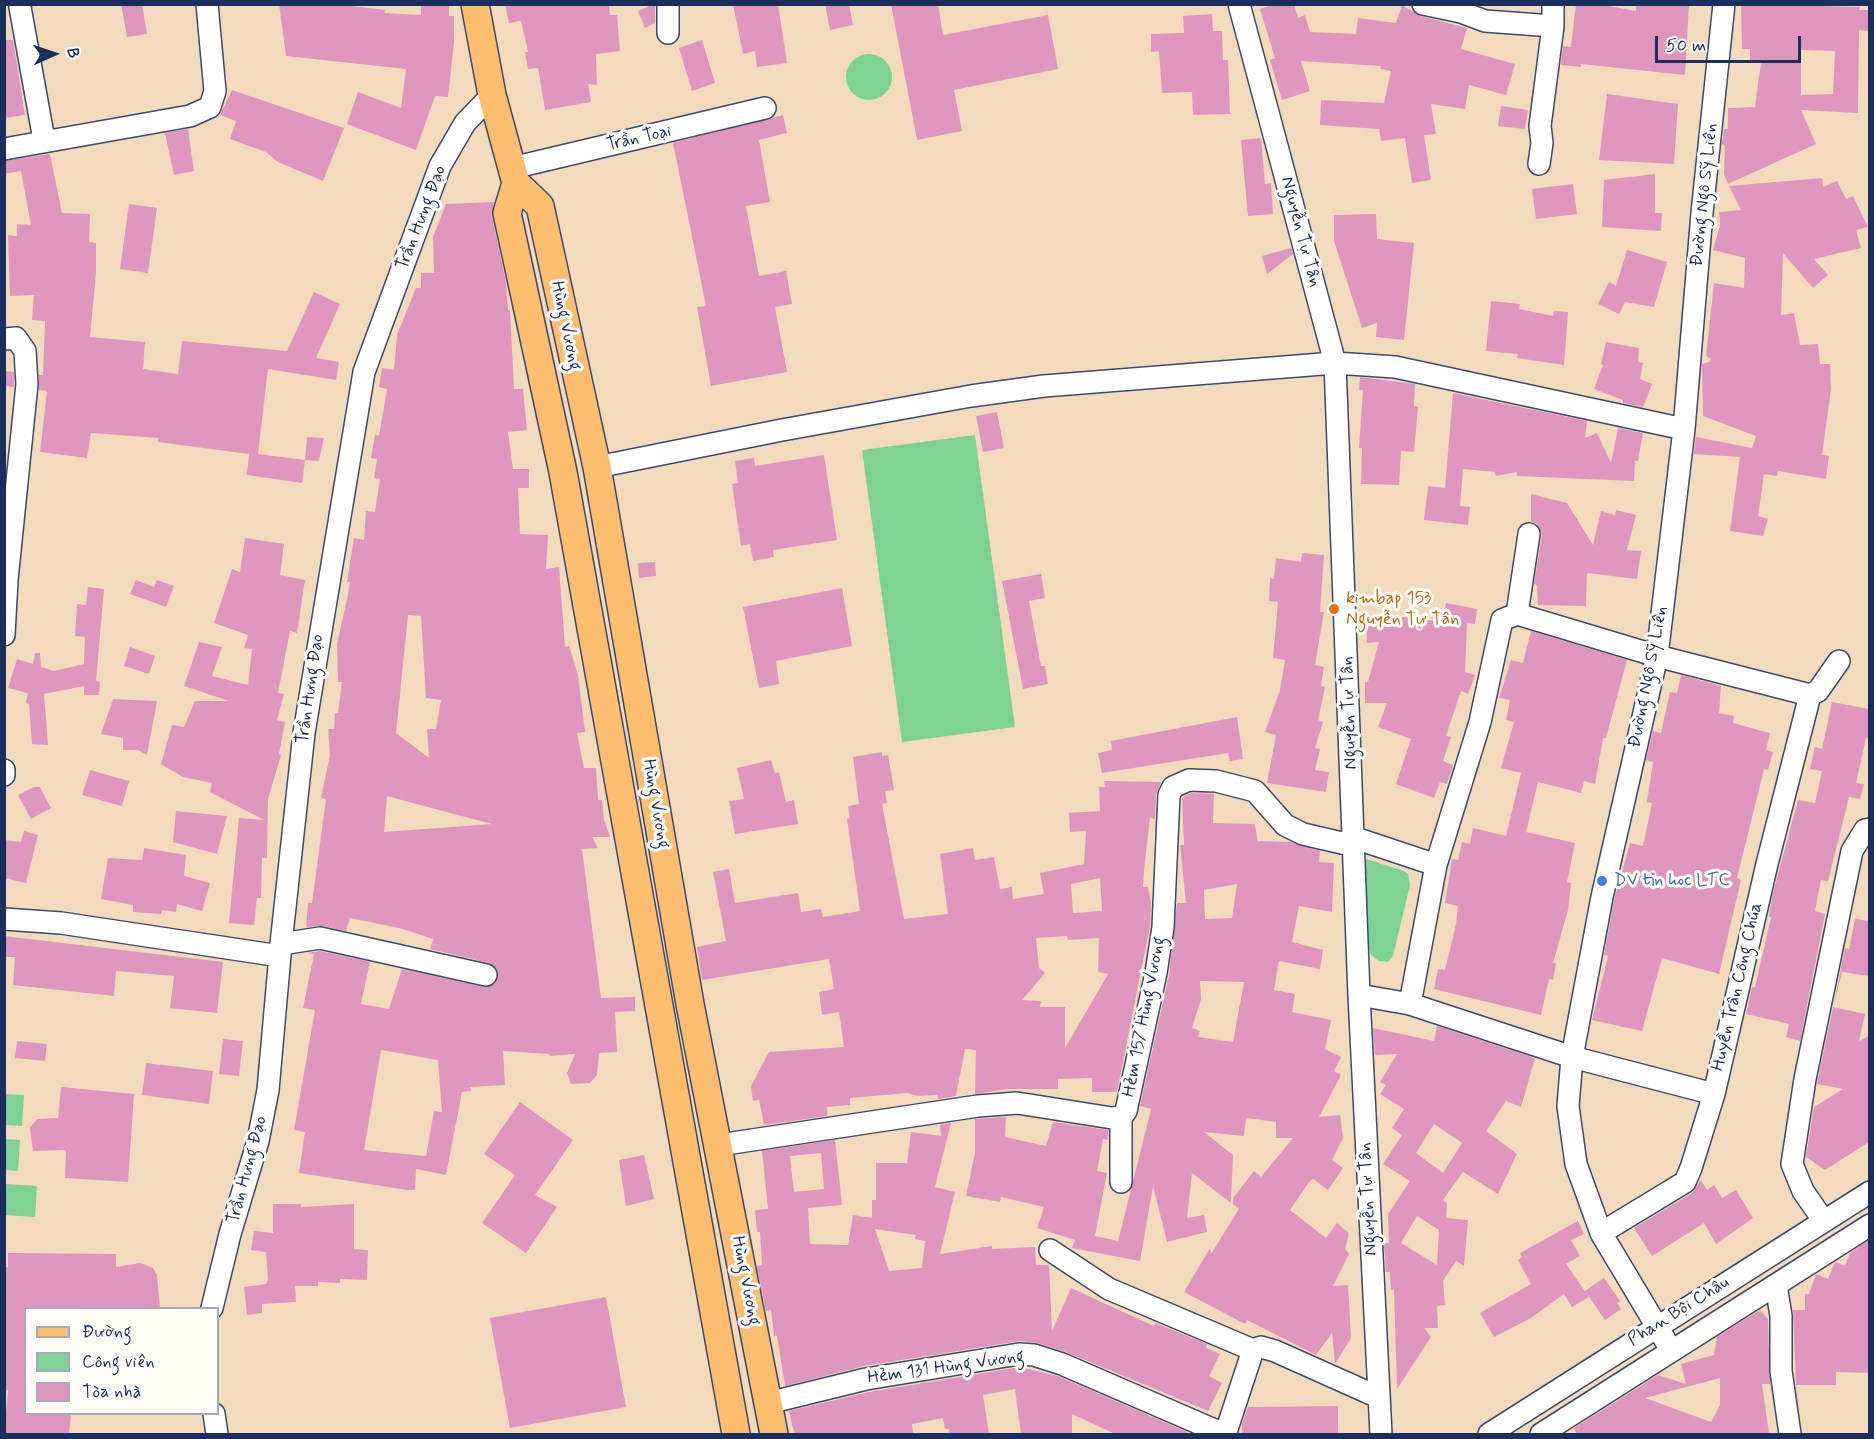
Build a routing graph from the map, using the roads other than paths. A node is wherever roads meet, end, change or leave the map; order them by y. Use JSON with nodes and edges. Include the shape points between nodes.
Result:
{"nodes":[{"id":1,"x":207,"y":4,"type":"edge"},
{"id":2,"x":475,"y":4,"type":"edge"},
{"id":3,"x":668,"y":4,"type":"edge"},
{"id":4,"x":1239,"y":4,"type":"edge"},
{"id":5,"x":1423,"y":4,"type":"edge"},
{"id":6,"x":1553,"y":4,"type":"edge"},
{"id":7,"x":1724,"y":4,"type":"edge"},
{"id":8,"x":18,"y":7,"type":"edge"},
{"id":9,"x":1553,"y":26,"type":"junction"},
{"id":10,"x":668,"y":33,"type":"dead end"},
{"id":11,"x":492,"y":95,"type":"junction"},
{"id":12,"x":765,"y":108,"type":"dead end"},
{"id":13,"x":44,"y":140,"type":"junction"},
{"id":14,"x":4,"y":148,"type":"edge"},
{"id":15,"x":1539,"y":164,"type":"dead end"},
{"id":16,"x":514,"y":175,"type":"junction"},
{"id":17,"x":4,"y":339,"type":"edge"},
{"id":18,"x":572,"y":362,"type":"junction"},
{"id":19,"x":1335,"y":363,"type":"junction"},
{"id":20,"x":540,"y":366,"type":"junction"},
{"id":21,"x":1684,"y":429,"type":"junction"},
{"id":22,"x":597,"y":467,"type":"junction"},
{"id":23,"x":1529,"y":534,"type":"dead end"},
{"id":24,"x":1516,"y":614,"type":"junction"},
{"id":25,"x":4,"y":635,"type":"edge"},
{"id":26,"x":1657,"y":656,"type":"junction"},
{"id":27,"x":1839,"y":660,"type":"dead end"},
{"id":28,"x":1810,"y":695,"type":"junction"},
{"id":29,"x":4,"y":770,"type":"edge"},
{"id":30,"x":4,"y":774,"type":"edge"},
{"id":31,"x":1869,"y":829,"type":"edge"},
{"id":32,"x":1355,"y":842,"type":"junction"},
{"id":33,"x":1436,"y":866,"type":"junction"},
{"id":34,"x":4,"y":918,"type":"edge"},
{"id":35,"x":280,"y":950,"type":"junction"},
{"id":36,"x":486,"y":975,"type":"dead end"},
{"id":37,"x":1359,"y":994,"type":"junction"},
{"id":38,"x":1410,"y":1004,"type":"junction"},
{"id":39,"x":1572,"y":1057,"type":"junction"},
{"id":40,"x":1714,"y":1094,"type":"junction"},
{"id":41,"x":711,"y":1113,"type":"junction"},
{"id":42,"x":1121,"y":1117,"type":"junction"},
{"id":43,"x":679,"y":1118,"type":"junction"},
{"id":44,"x":719,"y":1145,"type":"junction"},
{"id":45,"x":1121,"y":1182,"type":"dead end"},
{"id":46,"x":1869,"y":1192,"type":"edge"},
{"id":47,"x":1823,"y":1220,"type":"junction"},
{"id":48,"x":1869,"y":1225,"type":"edge"},
{"id":49,"x":1601,"y":1233,"type":"junction"},
{"id":50,"x":1050,"y":1250,"type":"dead end"},
{"id":51,"x":1776,"y":1285,"type":"junction"},
{"id":52,"x":212,"y":1307,"type":"edge"},
{"id":53,"x":1655,"y":1326,"type":"junction"},
{"id":54,"x":1254,"y":1350,"type":"junction"},
{"id":55,"x":1671,"y":1350,"type":"junction"},
{"id":56,"x":1378,"y":1397,"type":"junction"},
{"id":57,"x":768,"y":1403,"type":"junction"},
{"id":58,"x":214,"y":1415,"type":"edge"},
{"id":59,"x":217,"y":1434,"type":"edge"},
{"id":60,"x":736,"y":1434,"type":"edge"},
{"id":61,"x":774,"y":1434,"type":"edge"},
{"id":62,"x":1382,"y":1434,"type":"edge"},
{"id":63,"x":1489,"y":1434,"type":"edge"},
{"id":64,"x":1541,"y":1434,"type":"edge"},
{"id":65,"x":1790,"y":1434,"type":"edge"}],
"edges":[{"from":1,"to":13,"type":"street","via":[[215,91],[210,107],[190,116]]},
{"from":2,"to":11,"type":"main road"},
{"from":3,"to":10,"type":"street"},
{"from":4,"to":19,"type":"street","name":"Nguyễn Tự Tân"},
{"from":5,"to":9,"type":"street","via":[[1485,21]]},
{"from":6,"to":9,"type":"street"},
{"from":7,"to":21,"type":"street","name":"Đường Ngô Sỹ Liên"},
{"from":8,"to":13,"type":"street"},
{"from":9,"to":15,"type":"street"},
{"from":11,"to":16,"type":"main road"},
{"from":11,"to":35,"type":"street","name":"Trần Hưng Đạo","via":[[465,123],[440,166],[364,372],[304,732]]},
{"from":12,"to":16,"type":"street","name":"Trần Toại"},
{"from":13,"to":14,"type":"street"},
{"from":16,"to":18,"type":"main road","name":"Hùng Vương","via":[[540,206]]},
{"from":16,"to":20,"type":"main road","name":"Hùng Vương","via":[[507,213]]},
{"from":17,"to":25,"type":"street","via":[[16,338],[25,351],[27,384]]},
{"from":18,"to":20,"type":"main road"},
{"from":18,"to":22,"type":"main road","name":"Hùng Vương"},
{"from":19,"to":21,"type":"street","via":[[1395,367]]},
{"from":19,"to":22,"type":"street","via":[[1044,386],[782,429]]},
{"from":19,"to":32,"type":"street","name":"Nguyễn Tự Tân"},
{"from":20,"to":43,"type":"main road","name":"Hùng Vương","via":[[563,472]]},
{"from":21,"to":26,"type":"street","name":"Đường Ngô Sỹ Liên"},
{"from":22,"to":41,"type":"main road","name":"Hùng Vương"},
{"from":23,"to":24,"type":"street"},
{"from":24,"to":26,"type":"street"},
{"from":24,"to":33,"type":"street","via":[[1502,620],[1480,722]]},
{"from":26,"to":28,"type":"street"},
{"from":26,"to":39,"type":"street","name":"Đường Ngô Sỹ Liên","via":[[1602,897]]},
{"from":27,"to":28,"type":"street","via":[[1818,691]]},
{"from":28,"to":40,"type":"street","name":"Huyền Trân Công Chúa"},
{"from":29,"to":30,"type":"street"},
{"from":31,"to":47,"type":"street","via":[[1852,851],[1805,1079],[1792,1164],[1803,1191]]},
{"from":32,"to":33,"type":"street"},
{"from":32,"to":37,"type":"street","name":"Nguyễn Tự Tân"},
{"from":32,"to":42,"type":"street","name":"Hẻm 157 Hùng Vương","via":[[1303,834],[1285,825],[1255,791],[1216,781],[1189,780],[1173,787],[1169,795],[1163,927],[1156,973],[1126,1111]]},
{"from":33,"to":38,"type":"street"},
{"from":34,"to":35,"type":"street"},
{"from":35,"to":36,"type":"street","via":[[320,938]]},
{"from":35,"to":52,"type":"street","name":"Trần Hưng Đạo","via":[[268,1090],[258,1141]]},
{"from":37,"to":38,"type":"street"},
{"from":37,"to":56,"type":"street","name":"Nguyễn Tự Tân"},
{"from":38,"to":39,"type":"street"},
{"from":39,"to":40,"type":"street"},
{"from":39,"to":49,"type":"street","name":"Đường Ngô Sỹ Liên","via":[[1568,1106],[1576,1164]]},
{"from":40,"to":49,"type":"street","name":"Huyền Trân Công Chúa","via":[[1685,1182]]},
{"from":41,"to":43,"type":"main road"},
{"from":41,"to":44,"type":"main road","name":"Hùng Vương"},
{"from":42,"to":44,"type":"street","name":"Hẻm 157 Hùng Vương","via":[[1017,1102]]},
{"from":42,"to":45,"type":"street"},
{"from":43,"to":60,"type":"main road","name":"Hùng Vương"},
{"from":44,"to":57,"type":"main road","name":"Hùng Vương"},
{"from":46,"to":47,"type":"street","name":"Phan Bội Châu"},
{"from":47,"to":53,"type":"street","name":"Phan Bội Châu"},
{"from":48,"to":51,"type":"street","name":"Phan Bội Châu"},
{"from":49,"to":53,"type":"street","name":"Đường Ngô Sỹ Liên"},
{"from":50,"to":54,"type":"street","via":[[1109,1289]]},
{"from":51,"to":55,"type":"street","name":"Phan Bội Châu"},
{"from":51,"to":65,"type":"street","via":[[1781,1371]]},
{"from":53,"to":55,"type":"street","name":"Đường Ngô Sỹ Liên"},
{"from":53,"to":63,"type":"street","name":"Phan Bội Châu"},
{"from":54,"to":56,"type":"street","via":[[1261,1347],[1275,1351]]},
{"from":54,"to":57,"type":"street","name":"Hẻm 131 Hùng Vương","via":[[1227,1429],[1219,1432],[1062,1364],[1019,1354],[866,1379]]},
{"from":55,"to":64,"type":"street","name":"Phan Bội Châu"},
{"from":56,"to":62,"type":"street","name":"Nguyễn Tự Tân"},
{"from":57,"to":61,"type":"main road","name":"Hùng Vương"},
{"from":58,"to":59,"type":"street"}]}
